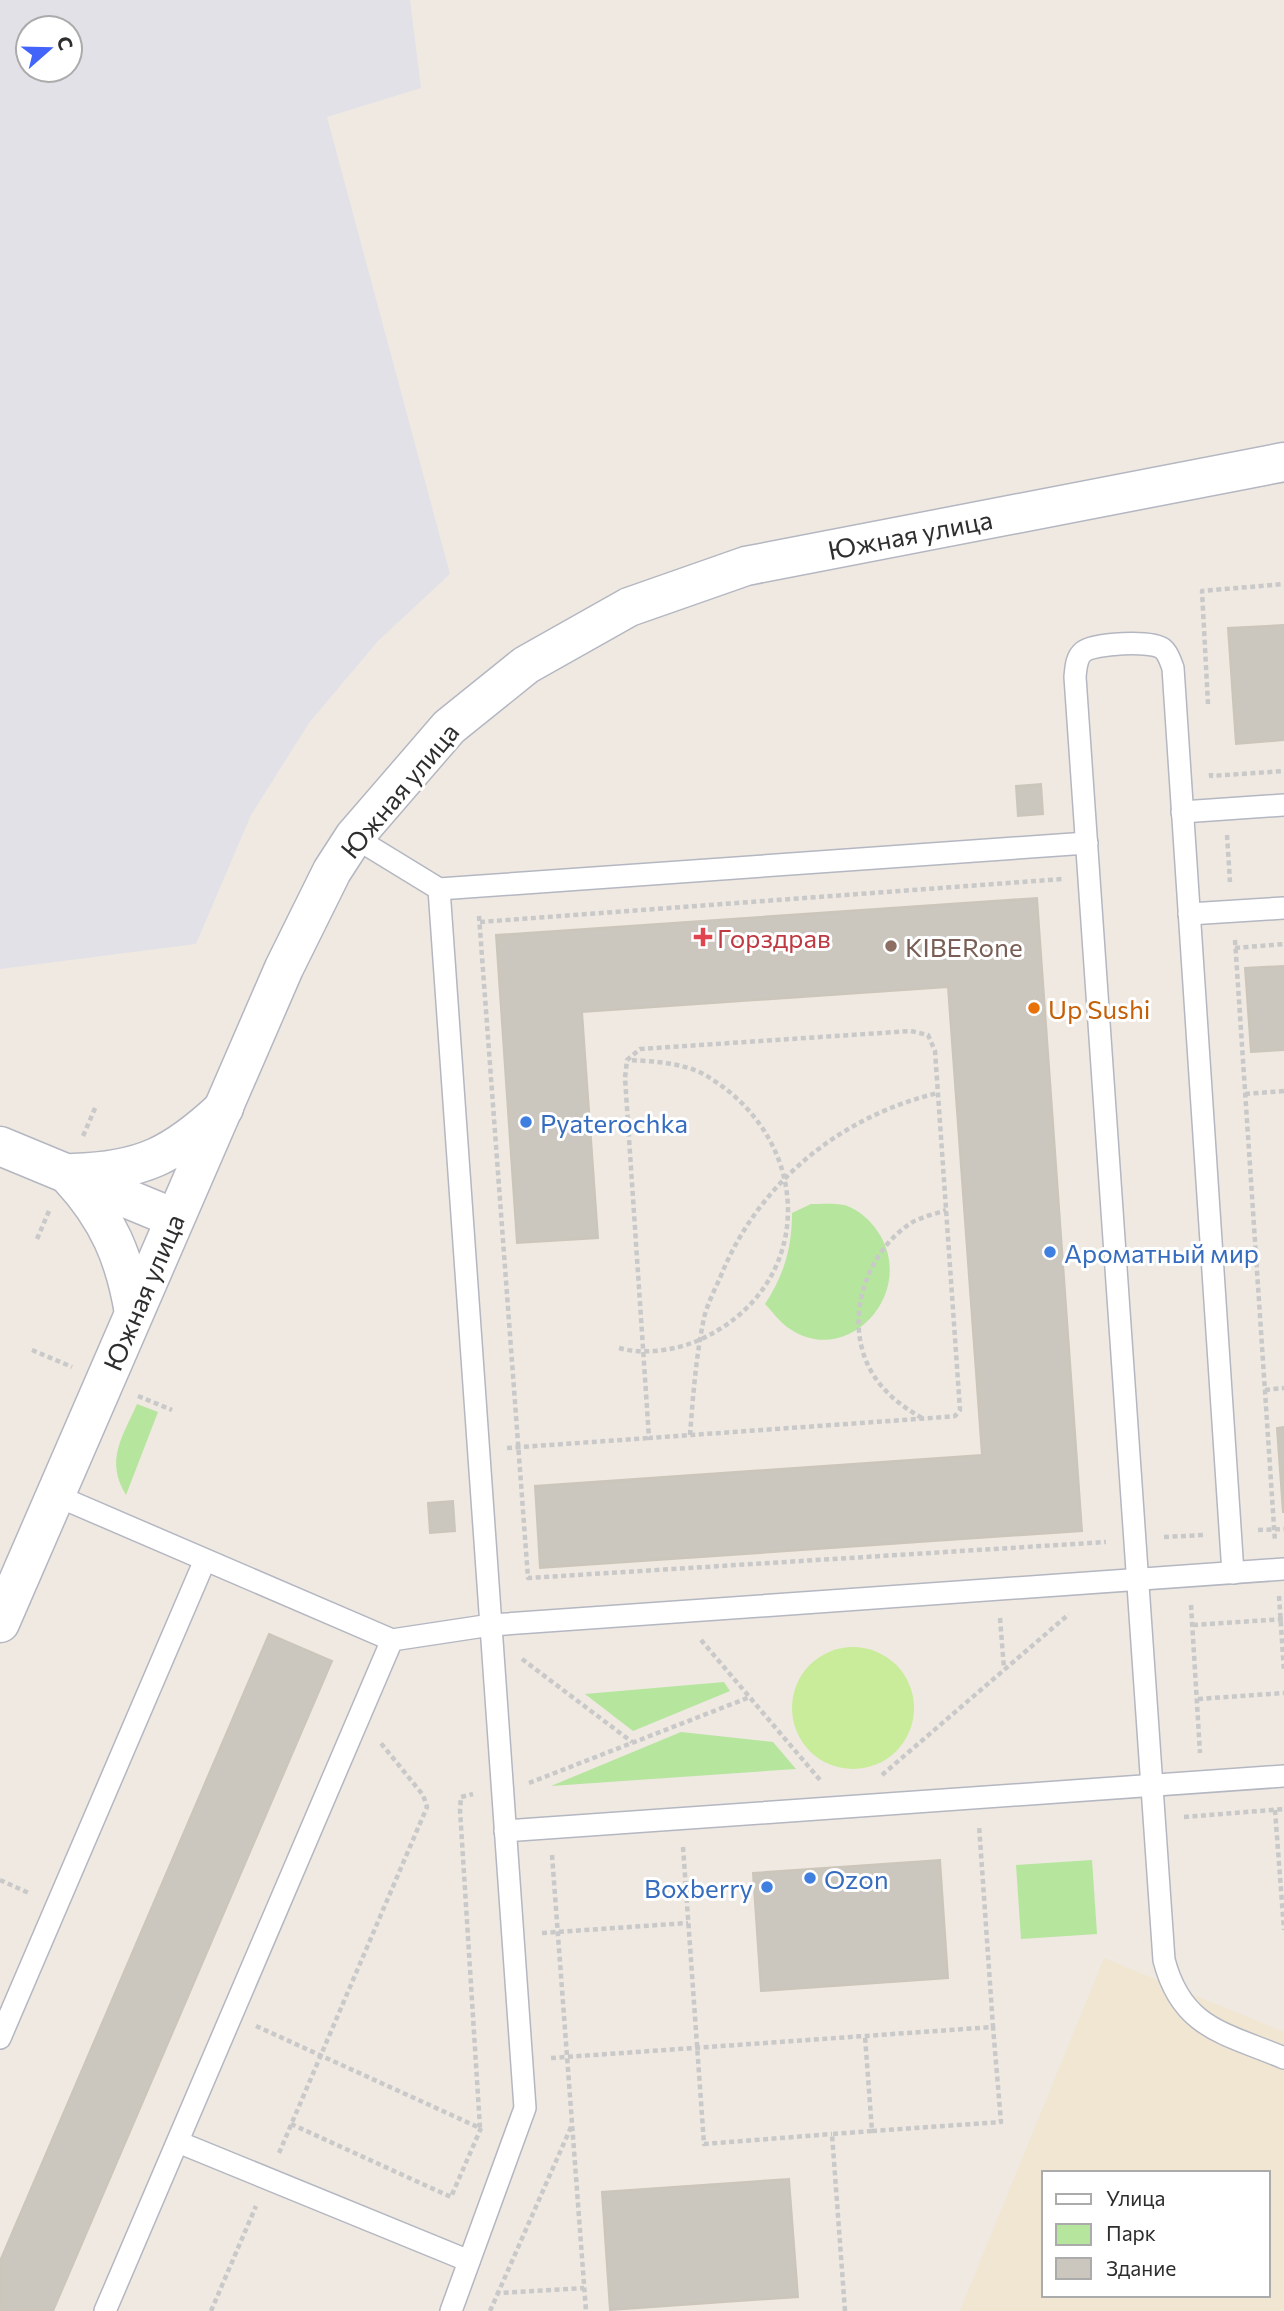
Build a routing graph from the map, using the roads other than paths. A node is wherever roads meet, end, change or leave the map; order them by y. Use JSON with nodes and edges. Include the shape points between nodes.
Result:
{"nodes":[{"id":1,"x":1284,"y":462,"type":"edge"},
{"id":2,"x":1284,"y":806,"type":"edge"},
{"id":3,"x":1182,"y":812,"type":"junction"},
{"id":4,"x":354,"y":838,"type":"junction"},
{"id":5,"x":1087,"y":844,"type":"junction"},
{"id":6,"x":439,"y":889,"type":"junction"},
{"id":7,"x":1284,"y":908,"type":"edge"},
{"id":8,"x":1189,"y":915,"type":"junction"},
{"id":9,"x":224,"y":1108,"type":"junction"},
{"id":10,"x":0,"y":1146,"type":"edge"},
{"id":11,"x":66,"y":1173,"type":"junction"},
{"id":12,"x":174,"y":1218,"type":"junction"},
{"id":13,"x":134,"y":1313,"type":"junction"},
{"id":14,"x":55,"y":1495,"type":"junction"},
{"id":15,"x":205,"y":1560,"type":"junction"},
{"id":16,"x":1280,"y":1570,"type":"edge"},
{"id":17,"x":1233,"y":1573,"type":"junction"},
{"id":18,"x":1139,"y":1580,"type":"junction"},
{"id":19,"x":0,"y":1623,"type":"edge"},
{"id":20,"x":491,"y":1630,"type":"junction"},
{"id":21,"x":392,"y":1640,"type":"junction"},
{"id":22,"x":1284,"y":1776,"type":"edge"},
{"id":23,"x":1153,"y":1785,"type":"junction"},
{"id":24,"x":505,"y":1831,"type":"junction"},
{"id":25,"x":0,"y":2038,"type":"edge"},
{"id":26,"x":1284,"y":2058,"type":"edge"},
{"id":27,"x":178,"y":2142,"type":"junction"},
{"id":28,"x":469,"y":2260,"type":"junction"},
{"id":29,"x":105,"y":2311,"type":"edge"},
{"id":30,"x":451,"y":2311,"type":"edge"}],
"edges":[{"from":1,"to":4,"type":"street","name":"Южная улица","via":[[746,566],[629,607],[526,665],[449,727]]},
{"from":2,"to":3,"type":"lane"},
{"from":3,"to":5,"type":"lane","via":[[1169,656],[1150,643],[1093,647],[1082,653],[1075,677]]},
{"from":3,"to":8,"type":"lane"},
{"from":4,"to":6,"type":"lane"},
{"from":4,"to":9,"type":"street","name":"Южная улица","via":[[332,871],[285,968]]},
{"from":5,"to":6,"type":"lane"},
{"from":5,"to":18,"type":"lane"},
{"from":6,"to":20,"type":"lane"},
{"from":7,"to":8,"type":"lane"},
{"from":8,"to":17,"type":"lane"},
{"from":9,"to":11,"type":"street","via":[[192,1138],[153,1160],[111,1172]]},
{"from":9,"to":12,"type":"street","name":"Южная улица"},
{"from":10,"to":11,"type":"street"},
{"from":11,"to":12,"type":"street"},
{"from":11,"to":13,"type":"street","via":[[94,1203],[114,1237],[128,1273]]},
{"from":12,"to":13,"type":"street","name":"Южная улица"},
{"from":13,"to":14,"type":"street","name":"Южная улица"},
{"from":14,"to":15,"type":"lane"},
{"from":14,"to":19,"type":"street","name":"Южная улица"},
{"from":15,"to":21,"type":"lane"},
{"from":15,"to":25,"type":"lane"},
{"from":16,"to":17,"type":"lane"},
{"from":17,"to":18,"type":"lane"},
{"from":18,"to":20,"type":"lane","via":[[677,1612]]},
{"from":18,"to":23,"type":"lane"},
{"from":20,"to":21,"type":"lane"},
{"from":20,"to":24,"type":"lane"},
{"from":21,"to":27,"type":"lane"},
{"from":22,"to":23,"type":"lane"},
{"from":23,"to":24,"type":"lane"},
{"from":23,"to":26,"type":"lane","via":[[1164,1960],[1171,1986],[1186,2009],[1212,2028]]},
{"from":24,"to":28,"type":"lane","via":[[525,2108]]},
{"from":27,"to":28,"type":"lane"},
{"from":27,"to":29,"type":"lane"},
{"from":28,"to":30,"type":"lane"}]}
